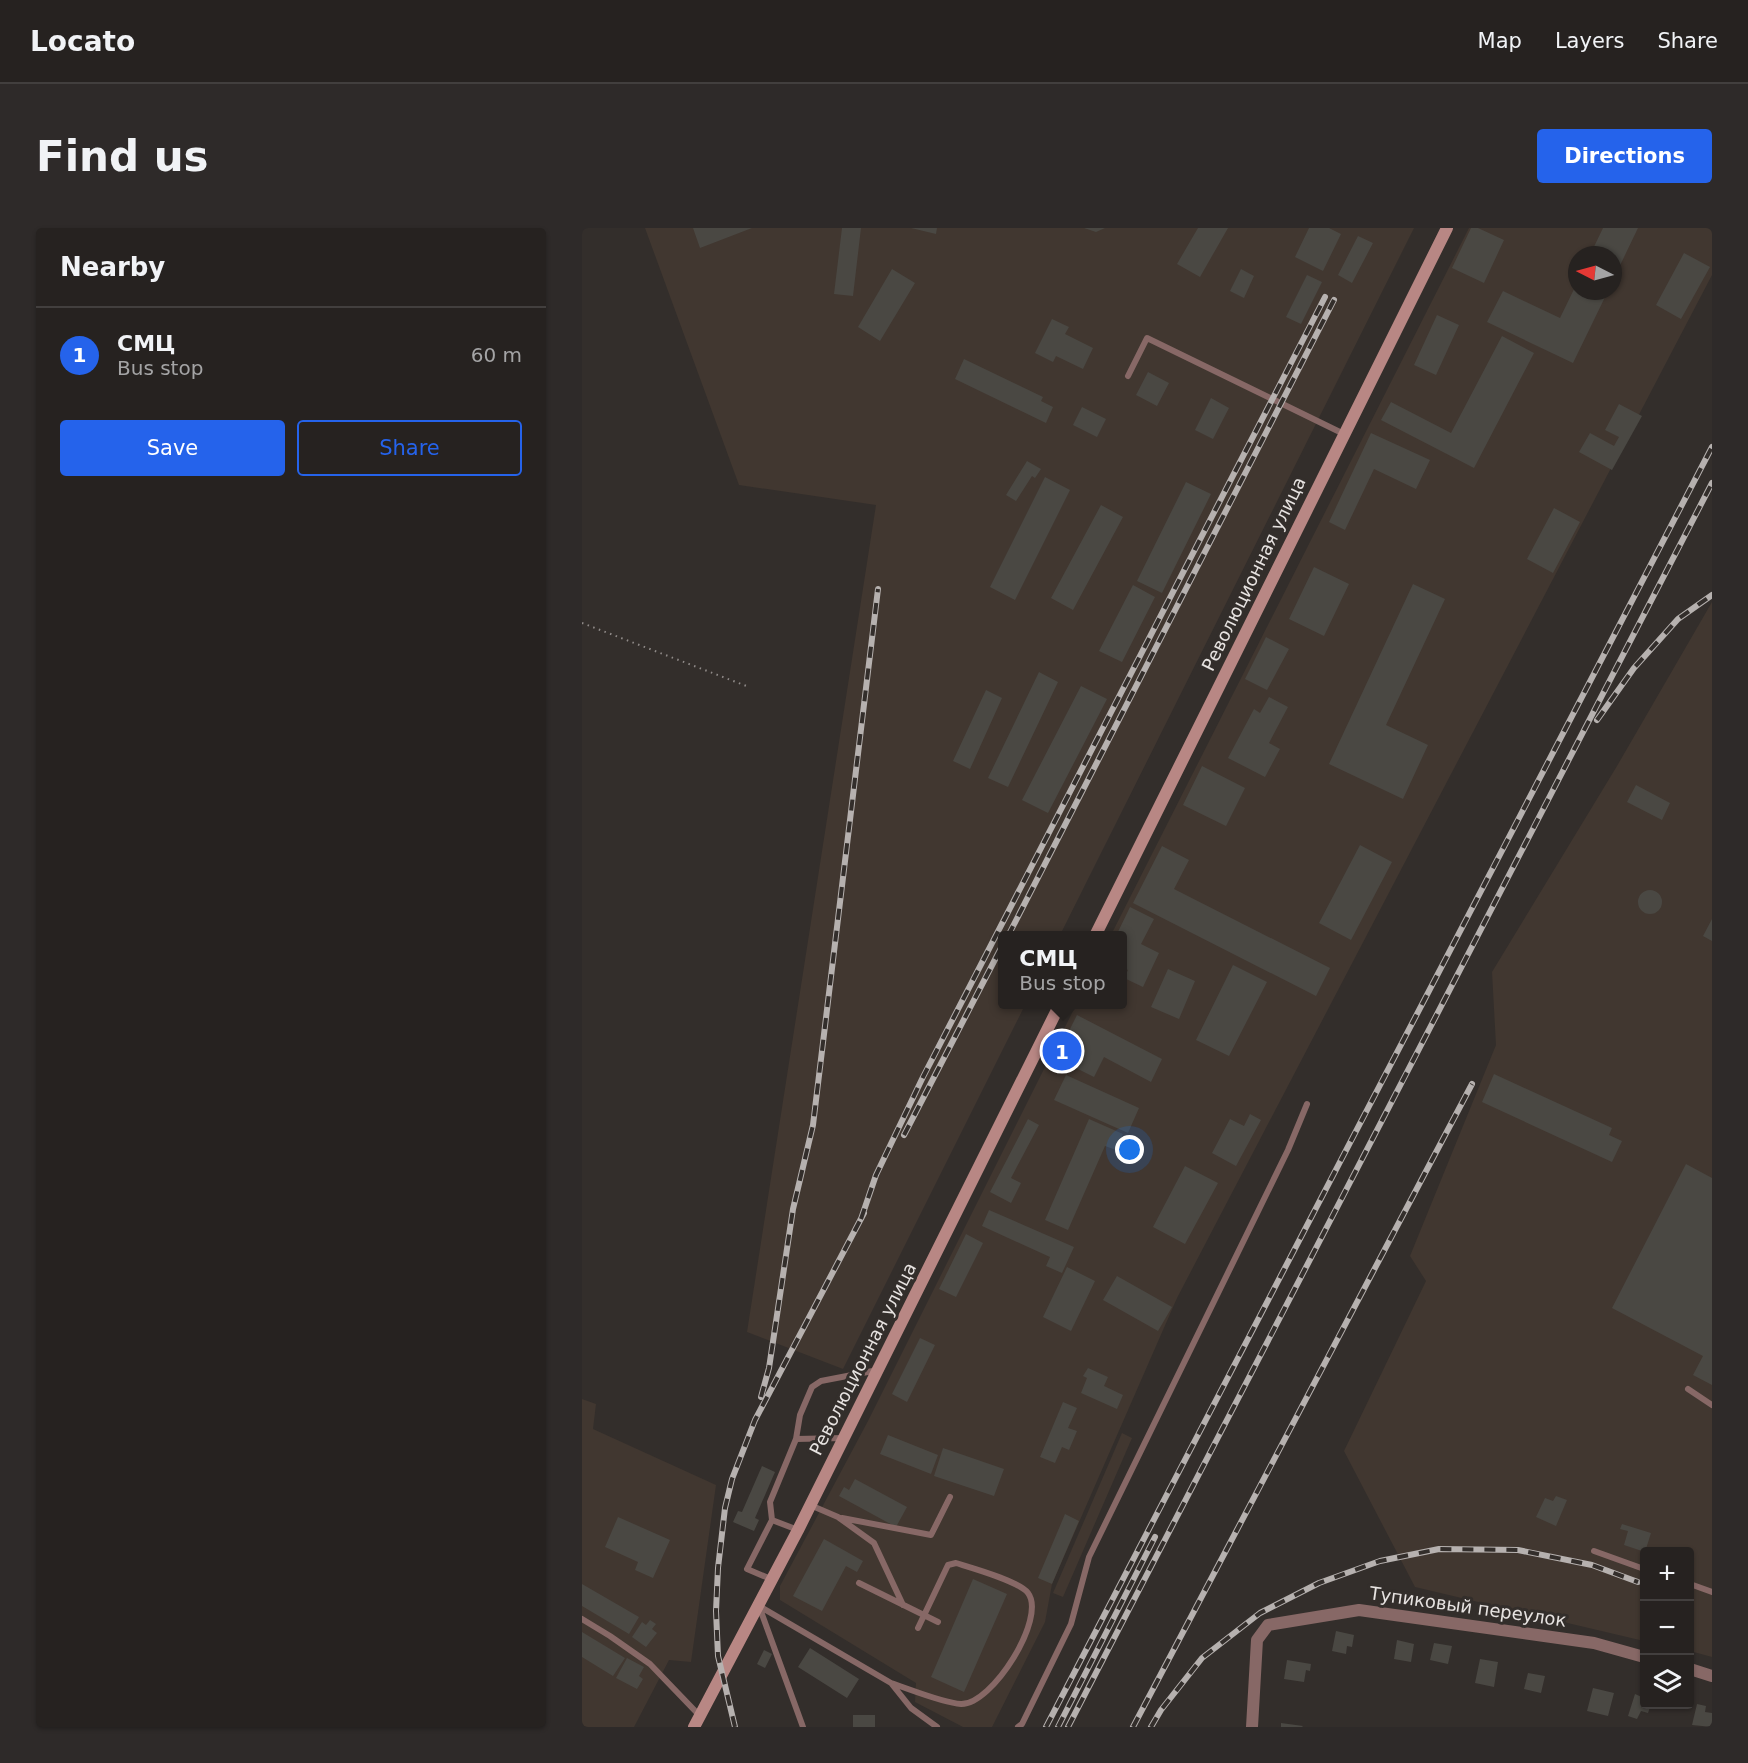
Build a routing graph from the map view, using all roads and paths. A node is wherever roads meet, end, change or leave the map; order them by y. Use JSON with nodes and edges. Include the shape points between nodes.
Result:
{"nodes":[{"id":1,"x":1447,"y":228,"type":"edge"},
{"id":2,"x":1128,"y":376,"type":"dead end"},
{"id":3,"x":1344,"y":434,"type":"junction"},
{"id":4,"x":582,"y":623,"type":"edge"},
{"id":5,"x":749,"y":687,"type":"dead end"},
{"id":6,"x":1097,"y":931,"type":"edge"},
{"id":7,"x":1058,"y":1009,"type":"edge"},
{"id":8,"x":1306,"y":1104,"type":"dead end"},
{"id":9,"x":879,"y":1370,"type":"junction"},
{"id":10,"x":1688,"y":1389,"type":"dead end"},
{"id":11,"x":1712,"y":1405,"type":"edge"},
{"id":12,"x":844,"y":1438,"type":"junction"},
{"id":13,"x":796,"y":1440,"type":"junction"},
{"id":14,"x":950,"y":1497,"type":"dead end"},
{"id":15,"x":810,"y":1505,"type":"junction"},
{"id":16,"x":838,"y":1517,"type":"junction"},
{"id":17,"x":772,"y":1520,"type":"junction"},
{"id":18,"x":798,"y":1530,"type":"junction"},
{"id":19,"x":1594,"y":1551,"type":"dead end"},
{"id":20,"x":1640,"y":1568,"type":"edge"},
{"id":21,"x":773,"y":1580,"type":"junction"},
{"id":22,"x":859,"y":1583,"type":"dead end"},
{"id":23,"x":1694,"y":1586,"type":"edge"},
{"id":24,"x":1712,"y":1592,"type":"edge"},
{"id":25,"x":903,"y":1605,"type":"junction"},
{"id":26,"x":759,"y":1606,"type":"junction"},
{"id":27,"x":924,"y":1615,"type":"junction"},
{"id":28,"x":582,"y":1619,"type":"edge"},
{"id":29,"x":938,"y":1622,"type":"dead end"},
{"id":30,"x":918,"y":1628,"type":"dead end"},
{"id":31,"x":1640,"y":1656,"type":"edge"},
{"id":32,"x":1694,"y":1671,"type":"edge"},
{"id":33,"x":1712,"y":1676,"type":"edge"},
{"id":34,"x":891,"y":1683,"type":"junction"},
{"id":35,"x":697,"y":1722,"type":"edge"},
{"id":36,"x":802,"y":1727,"type":"edge"},
{"id":37,"x":937,"y":1727,"type":"edge"},
{"id":38,"x":1018,"y":1727,"type":"edge"},
{"id":39,"x":1252,"y":1727,"type":"edge"}],
"edges":[{"from":1,"to":3,"type":"main road","name":"Революционная улица"},
{"from":2,"to":3,"type":"lane","via":[[1148,339]]},
{"from":3,"to":6,"type":"main road","name":"Революционная улица"},
{"from":4,"to":5,"type":"path"},
{"from":7,"to":9,"type":"main road","name":"Революционная улица"},
{"from":8,"to":38,"type":"lane","via":[[1288,1150],[1089,1557],[1071,1624]]},
{"from":9,"to":12,"type":"main road","name":"Революционная улица"},
{"from":9,"to":13,"type":"lane","via":[[821,1381],[812,1387],[800,1415]]},
{"from":10,"to":11,"type":"lane"},
{"from":12,"to":13,"type":"lane"},
{"from":12,"to":15,"type":"main road","name":"Революционная улица"},
{"from":13,"to":17,"type":"lane","via":[[770,1502]]},
{"from":14,"to":16,"type":"lane","via":[[931,1535]]},
{"from":15,"to":16,"type":"lane"},
{"from":15,"to":18,"type":"main road","name":"Революционная улица"},
{"from":16,"to":25,"type":"lane","via":[[874,1543]]},
{"from":17,"to":18,"type":"lane"},
{"from":17,"to":21,"type":"lane","via":[[747,1569]]},
{"from":18,"to":21,"type":"main road","name":"Революционная улица"},
{"from":19,"to":20,"type":"lane"},
{"from":21,"to":26,"type":"main road","name":"Революционная улица"},
{"from":22,"to":25,"type":"lane"},
{"from":23,"to":24,"type":"lane"},
{"from":25,"to":27,"type":"lane"},
{"from":26,"to":34,"type":"lane"},
{"from":26,"to":35,"type":"main road","name":"Революционная улица"},
{"from":26,"to":36,"type":"lane"},
{"from":27,"to":29,"type":"lane"},
{"from":27,"to":30,"type":"lane"},
{"from":27,"to":34,"type":"lane","via":[[948,1565],[956,1563],[1018,1585],[1028,1593],[1032,1604],[1030,1625],[1014,1656],[999,1679],[975,1700],[963,1704]]},
{"from":28,"to":35,"type":"lane","via":[[650,1664]]},
{"from":31,"to":39,"type":"street","name":"Тупиковый переулок","via":[[1594,1642],[1359,1610],[1268,1625],[1257,1640]]},
{"from":32,"to":33,"type":"street"},
{"from":34,"to":37,"type":"lane","via":[[911,1708]]}]}
